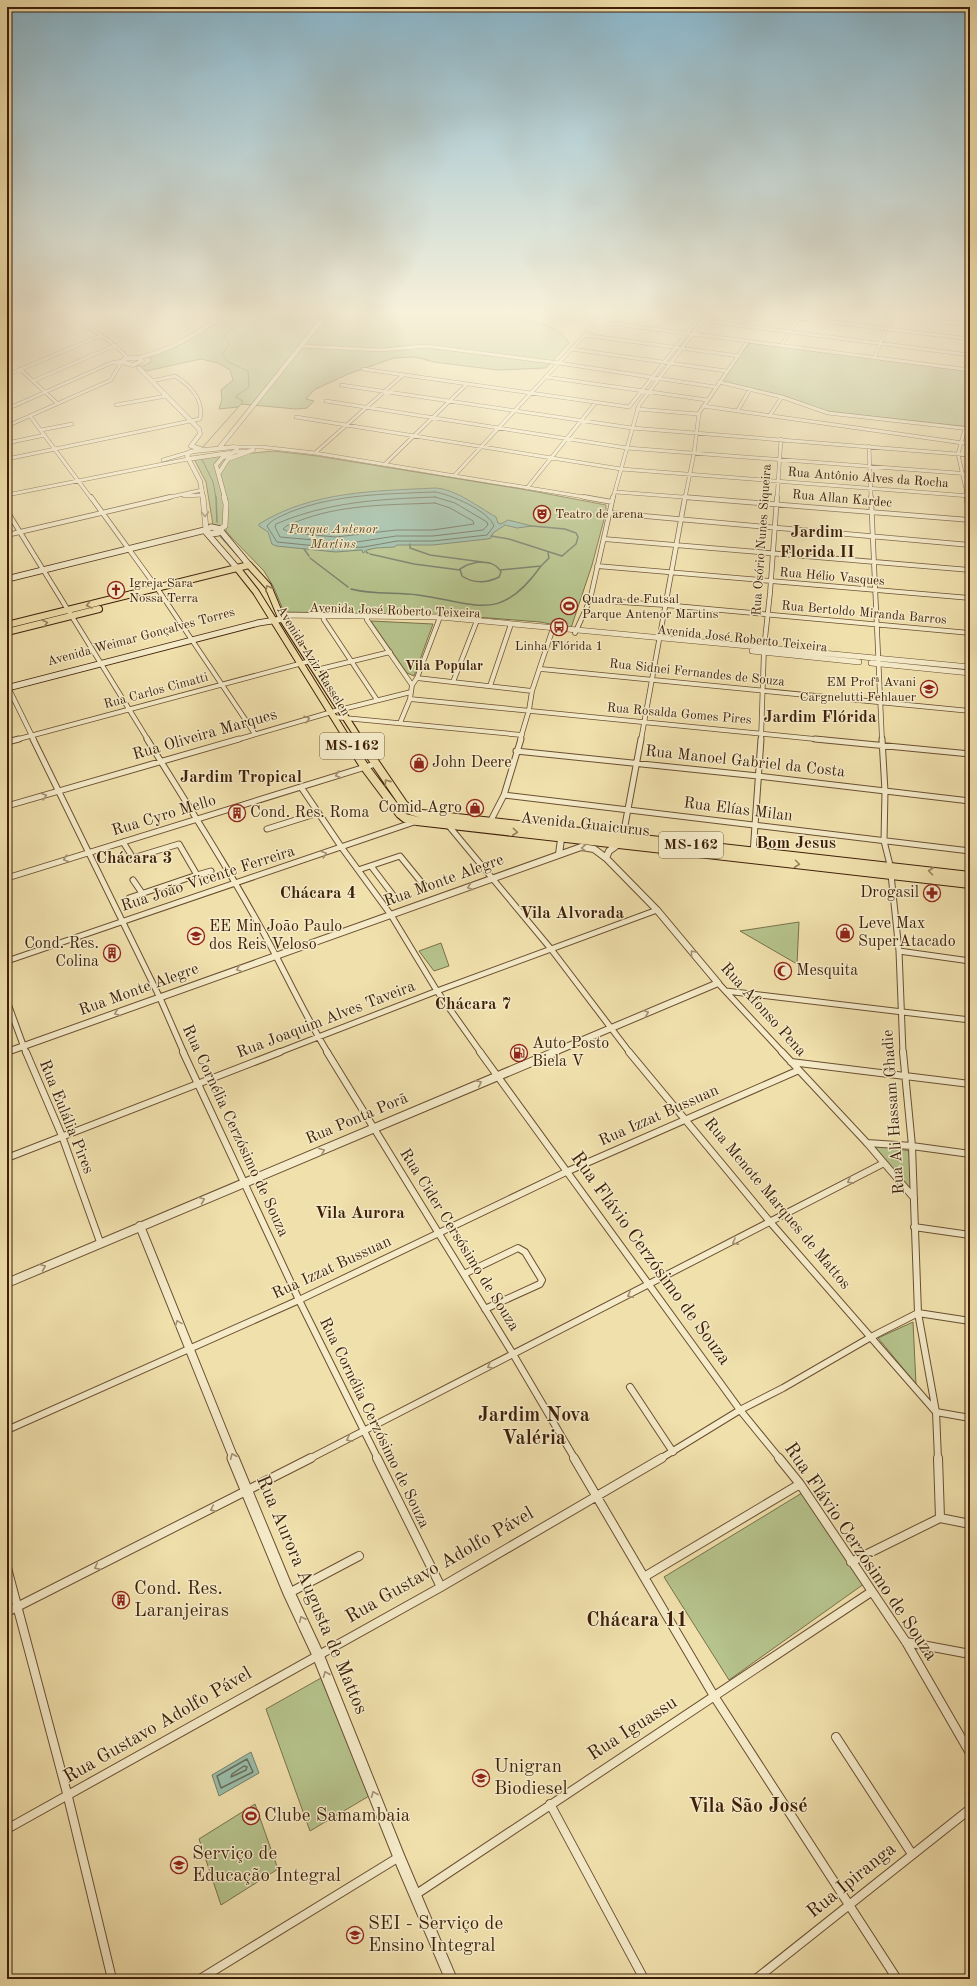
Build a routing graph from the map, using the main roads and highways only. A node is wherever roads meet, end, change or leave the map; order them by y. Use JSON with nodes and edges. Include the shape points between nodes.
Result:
{"nodes":[{"id":1,"x":207,"y":532,"type":"junction"},
{"id":2,"x":251,"y":567,"type":"junction"},
{"id":3,"x":239,"y":571,"type":"junction"},
{"id":4,"x":7,"y":579,"type":"edge"},
{"id":5,"x":69,"y":613,"type":"junction"},
{"id":6,"x":282,"y":617,"type":"junction"},
{"id":7,"x":271,"y":618,"type":"junction"},
{"id":8,"x":7,"y":625,"type":"edge"},
{"id":9,"x":7,"y":632,"type":"edge"},
{"id":10,"x":7,"y":686,"type":"edge"},
{"id":11,"x":335,"y":712,"type":"junction"},
{"id":12,"x":412,"y":811,"type":"joint"},
{"id":13,"x":414,"y":821,"type":"joint"},
{"id":14,"x":489,"y":826,"type":"junction"},
{"id":15,"x":753,"y":855,"type":"junction"},
{"id":16,"x":970,"y":876,"type":"edge"},
{"id":17,"x":970,"y":884,"type":"edge"}],
"edges":[{"from":1,"to":2,"type":"main road","name":"Avenida Aziz Rasselen","via":[[216,534],[220,530]]},
{"from":1,"to":3,"type":"main road","name":"Avenida Aziz Rasselen"},
{"from":1,"to":4,"type":"main road"},
{"from":2,"to":3,"type":"main road"},
{"from":6,"to":2,"type":"main road","name":"Avenida Aziz Rasselen","number":"MS-162","one_way":true,"via":[[268,586]]},
{"from":3,"to":5,"type":"main road"},
{"from":3,"to":7,"type":"main road","name":"Avenida Aziz Rasselen","number":"MS-162","via":[[256,592]]},
{"from":5,"to":8,"type":"main road"},
{"from":9,"to":5,"type":"main road","one_way":true},
{"from":6,"to":7,"type":"main road","name":"Avenida Weimar Gonçalves Torres"},
{"from":6,"to":11,"type":"main road","name":"Avenida Aziz Rasselen","number":"MS-162","via":[[316,670]]},
{"from":7,"to":10,"type":"main road","name":"Avenida Weimar Gonçalves Torres"},
{"from":7,"to":11,"type":"main road","name":"Avenida Aziz Rasselen","number":"MS-162"},
{"from":12,"to":11,"type":"main road","name":"Avenida Aziz Rasselen","number":"MS-162","one_way":true,"via":[[404,805],[346,718]]},
{"from":11,"to":13,"type":"main road","name":"Avenida Aziz Rasselen","number":"MS-162","via":[[364,766],[400,814]]},
{"from":12,"to":14,"type":"main road","name":"Avenida Guaicurus","number":"MS-162"},
{"from":13,"to":14,"type":"main road","name":"Avenida Guaicurus","number":"MS-162","via":[[470,828]]},
{"from":14,"to":15,"type":"main road","name":"Avenida Guaicurus","number":"MS-162"},
{"from":16,"to":15,"type":"main road","name":"Avenida Guaicurus","number":"MS-162","one_way":true,"via":[[890,865]]},
{"from":15,"to":17,"type":"main road","name":"Avenida Guaicurus","number":"MS-162","one_way":true,"via":[[891,876]]}]}
